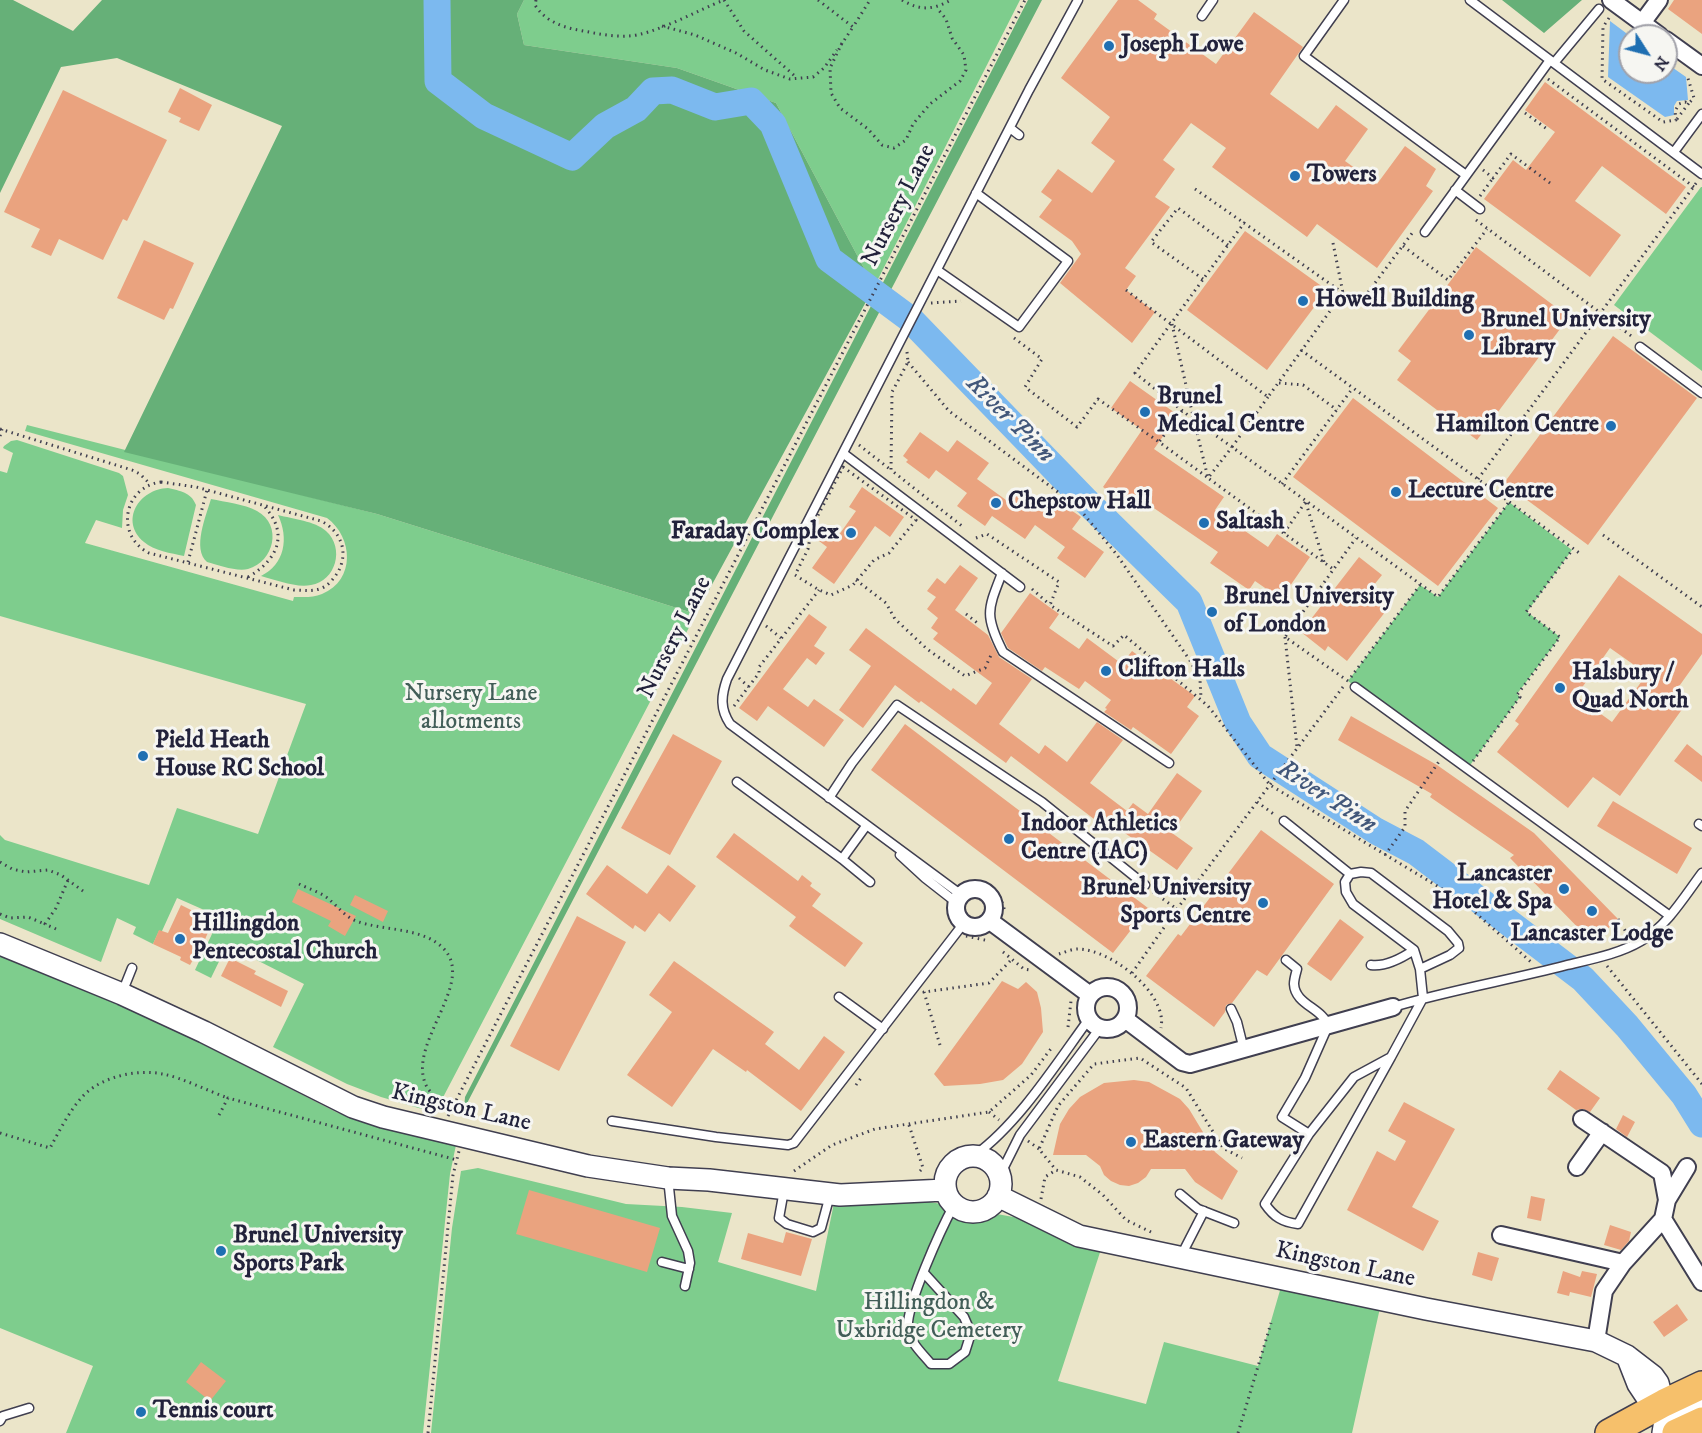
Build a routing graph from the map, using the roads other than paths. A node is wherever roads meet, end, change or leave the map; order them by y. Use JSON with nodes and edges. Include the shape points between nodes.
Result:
{"nodes":[{"id":1,"x":1078,"y":0,"type":"edge"},
{"id":2,"x":1213,"y":0,"type":"edge"},
{"id":3,"x":1344,"y":0,"type":"edge"},
{"id":4,"x":1470,"y":0,"type":"edge"},
{"id":5,"x":1659,"y":0,"type":"edge"},
{"id":6,"x":1605,"y":5,"type":"edge"},
{"id":7,"x":1202,"y":16,"type":"dead end"},
{"id":8,"x":1642,"y":23,"type":"joint"},
{"id":9,"x":1678,"y":49,"type":"edge"},
{"id":10,"x":1552,"y":61,"type":"junction"},
{"id":11,"x":1702,"y":66,"type":"edge"},
{"id":12,"x":1702,"y":114,"type":"edge"},
{"id":13,"x":1010,"y":128,"type":"junction"},
{"id":14,"x":1019,"y":135,"type":"dead end"},
{"id":15,"x":1674,"y":152,"type":"junction"},
{"id":16,"x":1466,"y":175,"type":"junction"},
{"id":17,"x":1702,"y":175,"type":"edge"},
{"id":18,"x":1455,"y":190,"type":"junction"},
{"id":19,"x":976,"y":193,"type":"junction"},
{"id":20,"x":1480,"y":210,"type":"dead end"},
{"id":21,"x":1425,"y":232,"type":"dead end"},
{"id":22,"x":937,"y":270,"type":"junction"},
{"id":23,"x":1640,"y":347,"type":"dead end"},
{"id":24,"x":1702,"y":393,"type":"edge"},
{"id":25,"x":844,"y":454,"type":"junction"},
{"id":26,"x":1002,"y":573,"type":"junction"},
{"id":27,"x":1020,"y":587,"type":"dead end"},
{"id":28,"x":1355,"y":687,"type":"dead end"},
{"id":29,"x":1169,"y":763,"type":"dead end"},
{"id":30,"x":737,"y":782,"type":"dead end"},
{"id":31,"x":829,"y":798,"type":"junction"},
{"id":32,"x":1284,"y":821,"type":"road end"},
{"id":33,"x":866,"y":826,"type":"junction"},
{"id":34,"x":842,"y":859,"type":"junction"},
{"id":35,"x":1702,"y":873,"type":"edge"},
{"id":36,"x":1350,"y":874,"type":"junction"},
{"id":37,"x":870,"y":882,"type":"dead end"},
{"id":38,"x":1145,"y":885,"type":"dead end"},
{"id":39,"x":961,"y":894,"type":"junction"},
{"id":40,"x":1670,"y":916,"type":"junction"},
{"id":41,"x":990,"y":921,"type":"junction"},
{"id":42,"x":964,"y":930,"type":"junction"},
{"id":43,"x":0,"y":944,"type":"edge"},
{"id":44,"x":1414,"y":950,"type":"junction"},
{"id":45,"x":1286,"y":960,"type":"dead end"},
{"id":46,"x":1371,"y":965,"type":"dead end"},
{"id":47,"x":132,"y":968,"type":"dead end"},
{"id":48,"x":1420,"y":969,"type":"junction"},
{"id":49,"x":122,"y":994,"type":"junction"},
{"id":50,"x":1090,"y":995,"type":"junction"},
{"id":51,"x":839,"y":997,"type":"dead end"},
{"id":52,"x":1423,"y":998,"type":"junction"},
{"id":53,"x":1393,"y":1007,"type":"joint"},
{"id":54,"x":1231,"y":1008,"type":"dead end"},
{"id":55,"x":1125,"y":1019,"type":"junction"},
{"id":56,"x":1094,"y":1024,"type":"junction"},
{"id":57,"x":1328,"y":1026,"type":"junction"},
{"id":58,"x":883,"y":1029,"type":"junction"},
{"id":59,"x":1244,"y":1050,"type":"junction"},
{"id":60,"x":1391,"y":1057,"type":"junction"},
{"id":61,"x":1582,"y":1119,"type":"dead end"},
{"id":62,"x":612,"y":1121,"type":"dead end"},
{"id":63,"x":1602,"y":1132,"type":"junction"},
{"id":64,"x":1309,"y":1134,"type":"junction"},
{"id":65,"x":975,"y":1155,"type":"junction"},
{"id":66,"x":1577,"y":1167,"type":"dead end"},
{"id":67,"x":1687,"y":1167,"type":"dead end"},
{"id":68,"x":1000,"y":1175,"type":"junction"},
{"id":69,"x":668,"y":1178,"type":"junction"},
{"id":70,"x":789,"y":1181,"type":"junction"},
{"id":71,"x":830,"y":1194,"type":"junction"},
{"id":72,"x":1180,"y":1194,"type":"dead end"},
{"id":73,"x":998,"y":1196,"type":"junction"},
{"id":74,"x":949,"y":1198,"type":"junction"},
{"id":75,"x":1667,"y":1200,"type":"junction"},
{"id":76,"x":1204,"y":1211,"type":"junction"},
{"id":77,"x":1663,"y":1219,"type":"junction"},
{"id":78,"x":1234,"y":1223,"type":"dead end"},
{"id":79,"x":1501,"y":1235,"type":"dead end"},
{"id":80,"x":1182,"y":1258,"type":"junction"},
{"id":81,"x":662,"y":1262,"type":"dead end"},
{"id":82,"x":1623,"y":1263,"type":"junction"},
{"id":83,"x":689,"y":1269,"type":"junction"},
{"id":84,"x":924,"y":1273,"type":"junction"},
{"id":85,"x":1702,"y":1282,"type":"edge"},
{"id":86,"x":685,"y":1286,"type":"dead end"},
{"id":87,"x":1596,"y":1341,"type":"junction"},
{"id":88,"x":1702,"y":1385,"type":"edge"},
{"id":89,"x":1664,"y":1403,"type":"junction"},
{"id":90,"x":1702,"y":1407,"type":"edge"},
{"id":91,"x":29,"y":1408,"type":"dead end"},
{"id":92,"x":1702,"y":1420,"type":"edge"},
{"id":93,"x":0,"y":1421,"type":"edge"},
{"id":94,"x":1609,"y":1433,"type":"edge"},
{"id":95,"x":1663,"y":1433,"type":"edge"},
{"id":96,"x":1676,"y":1433,"type":"edge"}],
"edges":[{"from":1,"to":13,"type":"lane","via":[[1032,93]]},
{"from":2,"to":7,"type":"lane"},
{"from":3,"to":16,"type":"lane","via":[[1304,56]]},
{"from":4,"to":10,"type":"lane"},
{"from":5,"to":8,"type":"street"},
{"from":6,"to":8,"type":"street"},
{"from":6,"to":10,"type":"lane"},
{"from":9,"to":11,"type":"street"},
{"from":10,"to":15,"type":"lane"},
{"from":10,"to":16,"type":"lane"},
{"from":12,"to":15,"type":"lane"},
{"from":13,"to":14,"type":"lane"},
{"from":13,"to":19,"type":"lane"},
{"from":15,"to":17,"type":"lane"},
{"from":16,"to":18,"type":"lane"},
{"from":18,"to":20,"type":"lane"},
{"from":18,"to":21,"type":"lane"},
{"from":19,"to":22,"type":"lane"},
{"from":19,"to":22,"type":"lane","via":[[1068,261],[1019,327]]},
{"from":22,"to":25,"type":"lane"},
{"from":23,"to":24,"type":"lane"},
{"from":25,"to":26,"type":"lane"},
{"from":25,"to":31,"type":"lane","via":[[727,679],[722,697],[730,724]]},
{"from":26,"to":27,"type":"lane"},
{"from":26,"to":29,"type":"lane","via":[[988,607],[993,632],[1003,652]]},
{"from":28,"to":40,"type":"lane"},
{"from":30,"to":34,"type":"lane"},
{"from":31,"to":33,"type":"lane"},
{"from":31,"to":38,"type":"lane","via":[[897,705],[1042,802]]},
{"from":32,"to":36,"type":"lane"},
{"from":33,"to":34,"type":"lane"},
{"from":33,"to":39,"type":"lane","via":[[909,865]]},
{"from":34,"to":37,"type":"lane"},
{"from":35,"to":40,"type":"lane"},
{"from":36,"to":44,"type":"lane","via":[[1344,882],[1353,904]]},
{"from":36,"to":48,"type":"lane","via":[[1371,873],[1448,931],[1458,943],[1459,948],[1449,955]]},
{"from":39,"to":41,"type":"street","via":[[975,890],[990,896],[994,906]]},
{"from":39,"to":42,"type":"street","via":[[958,917]]},
{"from":40,"to":52,"type":"lane","via":[[1640,942],[1600,957]]},
{"from":41,"to":42,"type":"street"},
{"from":41,"to":50,"type":"street"},
{"from":42,"to":58,"type":"lane"},
{"from":43,"to":49,"type":"street","name":"Kingston Lane"},
{"from":44,"to":46,"type":"lane","via":[[1379,966]]},
{"from":44,"to":48,"type":"lane"},
{"from":45,"to":57,"type":"lane","via":[[1297,969],[1294,985],[1299,999],[1326,1019]]},
{"from":47,"to":49,"type":"lane"},
{"from":48,"to":52,"type":"lane"},
{"from":49,"to":69,"type":"street","name":"Kingston Lane","via":[[354,1107],[383,1117],[588,1166]]},
{"from":50,"to":55,"type":"street","via":[[1102,988],[1120,992],[1128,1005]]},
{"from":50,"to":56,"type":"street","via":[[1086,1006]]},
{"from":51,"to":58,"type":"lane"},
{"from":52,"to":53,"type":"lane"},
{"from":52,"to":60,"type":"lane"},
{"from":53,"to":57,"type":"street"},
{"from":54,"to":59,"type":"lane"},
{"from":55,"to":56,"type":"street","via":[[1114,1028]]},
{"from":55,"to":59,"type":"street","via":[[1182,1062],[1190,1064]]},
{"from":56,"to":65,"type":"lane","via":[[1014,1117]]},
{"from":56,"to":68,"type":"lane","via":[[1020,1136]]},
{"from":57,"to":59,"type":"street"},
{"from":57,"to":64,"type":"lane","via":[[1282,1117]]},
{"from":58,"to":62,"type":"lane","via":[[791,1145]]},
{"from":60,"to":64,"type":"lane","via":[[1354,1077]]},
{"from":60,"to":64,"type":"lane","via":[[1298,1224],[1285,1222],[1265,1204]]},
{"from":61,"to":63,"type":"street"},
{"from":63,"to":66,"type":"street"},
{"from":63,"to":75,"type":"street","via":[[1662,1173]]},
{"from":65,"to":68,"type":"street","via":[[990,1161]]},
{"from":65,"to":74,"type":"street","via":[[951,1165],[944,1182]]},
{"from":67,"to":75,"type":"street"},
{"from":68,"to":73,"type":"street"},
{"from":69,"to":70,"type":"street","name":"Kingston Lane"},
{"from":69,"to":83,"type":"lane","via":[[672,1216],[688,1251]]},
{"from":70,"to":71,"type":"street","name":"Kingston Lane"},
{"from":70,"to":71,"type":"lane","via":[[779,1218],[787,1224],[813,1232],[821,1228]]},
{"from":71,"to":74,"type":"street","name":"Kingston Lane"},
{"from":72,"to":76,"type":"lane"},
{"from":73,"to":74,"type":"street","name":"Kingston Lane","via":[[986,1208],[969,1212]]},
{"from":73,"to":80,"type":"street","name":"Kingston Lane","via":[[1078,1236]]},
{"from":74,"to":84,"type":"lane"},
{"from":75,"to":77,"type":"street"},
{"from":76,"to":78,"type":"lane"},
{"from":76,"to":80,"type":"lane"},
{"from":77,"to":82,"type":"street"},
{"from":77,"to":85,"type":"street"},
{"from":79,"to":82,"type":"street"},
{"from":80,"to":87,"type":"street","name":"Kingston Lane"},
{"from":81,"to":83,"type":"lane"},
{"from":82,"to":87,"type":"street","via":[[1604,1291]]},
{"from":83,"to":86,"type":"lane"},
{"from":84,"to":84,"type":"lane","via":[[908,1328],[915,1346],[932,1364],[949,1364],[965,1352],[971,1333],[964,1317]]},
{"from":87,"to":89,"type":"street","name":"Kingston Lane","via":[[1627,1356],[1653,1376]]},
{"from":88,"to":89,"type":"main road"},
{"from":89,"to":90,"type":"street","via":[[1683,1412]]},
{"from":89,"to":94,"type":"main road"},
{"from":89,"to":95,"type":"street"},
{"from":91,"to":93,"type":"lane","via":[[3,1416]]},
{"from":92,"to":96,"type":"main road"}]}
